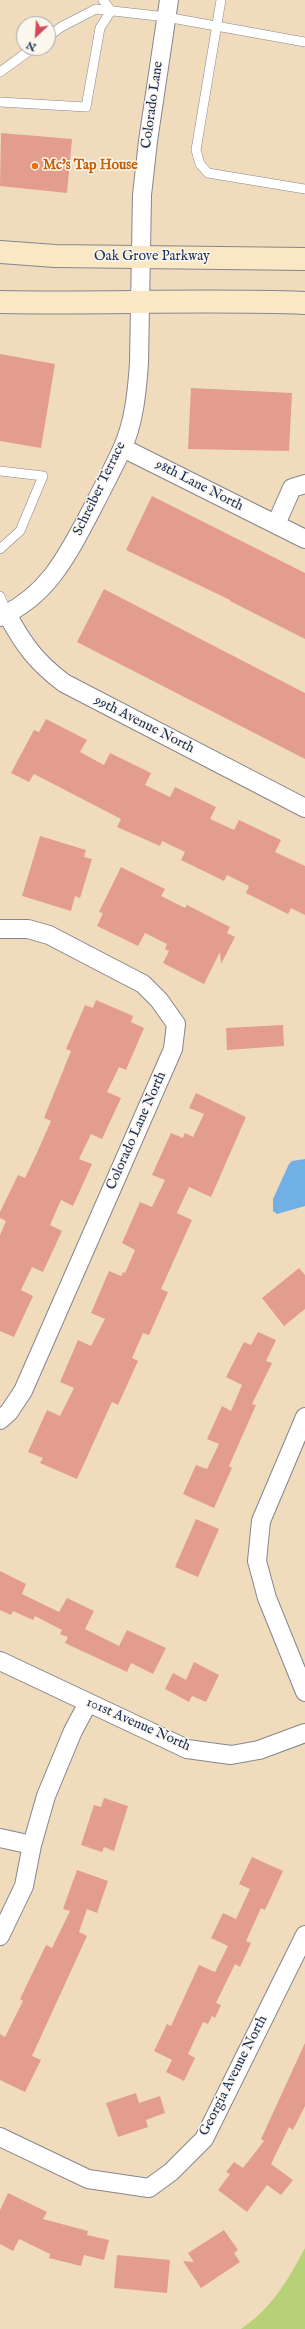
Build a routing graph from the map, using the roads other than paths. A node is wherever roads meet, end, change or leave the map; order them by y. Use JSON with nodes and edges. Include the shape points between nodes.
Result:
{"nodes":[{"id":1,"x":103,"y":0,"type":"edge"},
{"id":2,"x":221,"y":0,"type":"edge"},
{"id":3,"x":168,"y":9,"type":"edge"},
{"id":4,"x":111,"y":11,"type":"junction"},
{"id":5,"x":216,"y":27,"type":"junction"},
{"id":6,"x":56,"y":31,"type":"edge"},
{"id":7,"x":305,"y":42,"type":"edge"},
{"id":8,"x":22,"y":56,"type":"edge"},
{"id":9,"x":0,"y":72,"type":"edge"},
{"id":10,"x":0,"y":102,"type":"edge"},
{"id":11,"x":305,"y":189,"type":"edge"},
{"id":12,"x":0,"y":252,"type":"edge"},
{"id":13,"x":140,"y":258,"type":"junction"},
{"id":14,"x":305,"y":259,"type":"edge"},
{"id":15,"x":0,"y":302,"type":"edge"},
{"id":16,"x":141,"y":303,"type":"junction"},
{"id":17,"x":305,"y":303,"type":"edge"},
{"id":18,"x":123,"y":448,"type":"junction"},
{"id":19,"x":0,"y":470,"type":"edge"},
{"id":20,"x":305,"y":484,"type":"edge"},
{"id":21,"x":276,"y":524,"type":"junction"},
{"id":22,"x":305,"y":539,"type":"edge"},
{"id":23,"x":0,"y":549,"type":"edge"},
{"id":24,"x":0,"y":596,"type":"edge"},
{"id":25,"x":4,"y":616,"type":"edge"},
{"id":26,"x":305,"y":808,"type":"edge"},
{"id":27,"x":0,"y":929,"type":"edge"},
{"id":28,"x":305,"y":1417,"type":"edge"},
{"id":29,"x":0,"y":1420,"type":"edge"},
{"id":30,"x":0,"y":1661,"type":"edge"},
{"id":31,"x":305,"y":1692,"type":"edge"},
{"id":32,"x":88,"y":1703,"type":"junction"},
{"id":33,"x":305,"y":1733,"type":"edge"},
{"id":34,"x":0,"y":1838,"type":"edge"},
{"id":35,"x":32,"y":1845,"type":"junction"},
{"id":36,"x":305,"y":1934,"type":"edge"},
{"id":37,"x":0,"y":1936,"type":"edge"},
{"id":38,"x":0,"y":2137,"type":"edge"}],
"edges":[{"from":1,"to":4,"type":"lane"},
{"from":2,"to":5,"type":"lane"},
{"from":3,"to":4,"type":"lane"},
{"from":3,"to":5,"type":"lane"},
{"from":3,"to":13,"type":"street","name":"Colorado Lane","via":[[147,149],[142,195]]},
{"from":4,"to":6,"type":"lane","via":[[96,9]]},
{"from":4,"to":10,"type":"lane","via":[[100,28],[86,106]]},
{"from":5,"to":7,"type":"lane"},
{"from":5,"to":11,"type":"lane","via":[[196,150],[200,164],[208,173]]},
{"from":8,"to":9,"type":"lane"},
{"from":12,"to":13,"type":"street","name":"Oak Grove Parkway"},
{"from":13,"to":14,"type":"street","name":"Oak Grove Parkway"},
{"from":13,"to":16,"type":"street","name":"Schreiber Terrace"},
{"from":15,"to":16,"type":"street"},
{"from":16,"to":17,"type":"street","via":[[220,300]]},
{"from":16,"to":18,"type":"street","name":"Schreiber Terrace","via":[[138,388]]},
{"from":18,"to":21,"type":"street","name":"98th Lane North"},
{"from":18,"to":25,"type":"street","name":"Schreiber Terrace","via":[[67,556],[51,579],[32,598]]},
{"from":19,"to":23,"type":"lane","via":[[43,476],[20,531]]},
{"from":20,"to":21,"type":"street","via":[[292,488]]},
{"from":21,"to":22,"type":"street","name":"98th Lane North"},
{"from":24,"to":25,"type":"lane"},
{"from":25,"to":26,"type":"street","name":"99th Avenue North","via":[[32,655],[46,670],[64,683]]},
{"from":27,"to":29,"type":"street","name":"Colorado Lane North","via":[[28,930],[48,935],[143,984],[159,1000],[176,1024],[173,1049],[24,1391]]},
{"from":28,"to":31,"type":"street","via":[[261,1521],[257,1561],[267,1598]]},
{"from":30,"to":32,"type":"street","name":"101st Avenue North"},
{"from":32,"to":33,"type":"street","name":"101st Avenue North","via":[[186,1749],[231,1755],[259,1750]]},
{"from":32,"to":35,"type":"street","via":[[73,1731],[46,1796]]},
{"from":34,"to":35,"type":"street"},
{"from":35,"to":37,"type":"street","via":[[24,1886]]},
{"from":36,"to":38,"type":"street","name":"Georgia Avenue North","via":[[204,2139],[171,2172],[149,2188],[88,2179]]}]}
